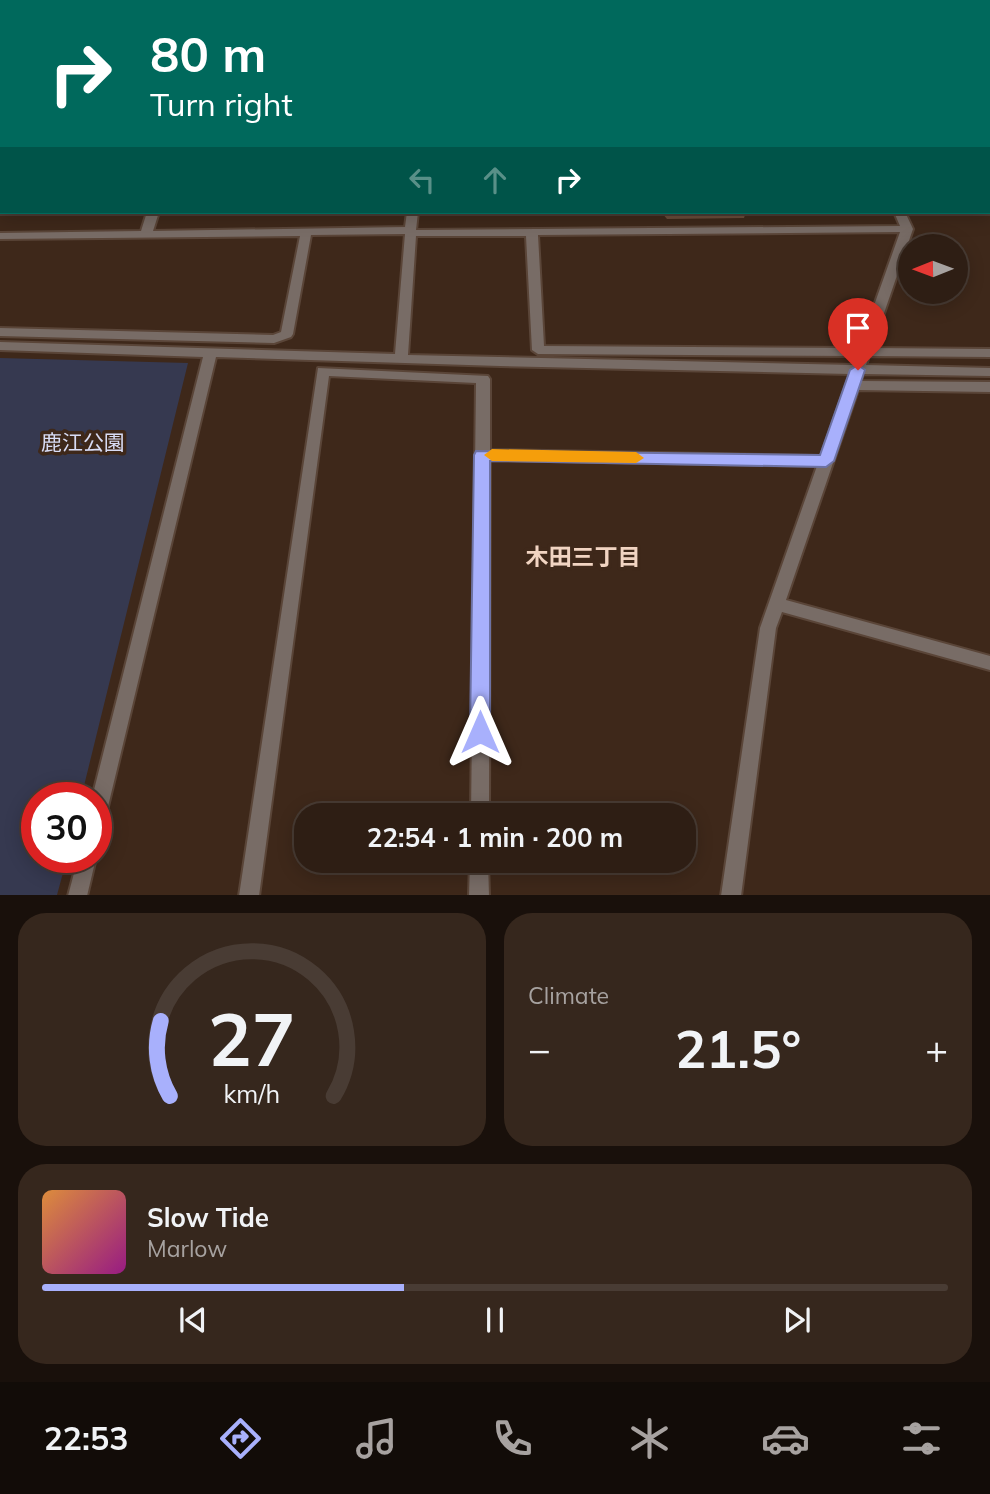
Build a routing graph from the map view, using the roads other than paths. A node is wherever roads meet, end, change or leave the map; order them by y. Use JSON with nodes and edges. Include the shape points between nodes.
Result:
{"nodes":[{"id":1,"x":152,"y":214,"type":"edge"},
{"id":2,"x":412,"y":214,"type":"edge"},
{"id":3,"x":901,"y":214,"type":"edge"},
{"id":4,"x":907,"y":229,"type":"junction"},
{"id":5,"x":411,"y":231,"type":"junction"},
{"id":6,"x":306,"y":232,"type":"junction"},
{"id":7,"x":531,"y":232,"type":"junction"},
{"id":8,"x":146,"y":234,"type":"junction"},
{"id":9,"x":0,"y":236,"type":"edge"},
{"id":10,"x":0,"y":332,"type":"edge"},
{"id":11,"x":0,"y":346,"type":"edge"},
{"id":12,"x":211,"y":351,"type":"junction"},
{"id":13,"x":864,"y":353,"type":"junction"},
{"id":14,"x":990,"y":354,"type":"edge"},
{"id":15,"x":401,"y":358,"type":"junction"},
{"id":16,"x":990,"y":372,"type":"edge"},
{"id":17,"x":855,"y":378,"type":"junction"},
{"id":18,"x":990,"y":387,"type":"edge"},
{"id":19,"x":482,"y":455,"type":"junction"},
{"id":20,"x":826,"y":461,"type":"junction"},
{"id":21,"x":776,"y":604,"type":"junction"},
{"id":22,"x":990,"y":663,"type":"edge"},
{"id":23,"x":105,"y":782,"type":"edge"},
{"id":24,"x":480,"y":803,"type":"edge"},
{"id":25,"x":83,"y":873,"type":"edge"},
{"id":26,"x":479,"y":873,"type":"edge"},
{"id":27,"x":77,"y":895,"type":"edge"},
{"id":28,"x":249,"y":895,"type":"edge"},
{"id":29,"x":479,"y":895,"type":"edge"},
{"id":30,"x":731,"y":895,"type":"edge"}],
"edges":[{"from":1,"to":8,"type":"street"},
{"from":2,"to":5,"type":"street"},
{"from":3,"to":4,"type":"street"},
{"from":4,"to":7,"type":"street"},
{"from":4,"to":13,"type":"street"},
{"from":5,"to":6,"type":"street"},
{"from":5,"to":7,"type":"street"},
{"from":5,"to":15,"type":"street"},
{"from":6,"to":8,"type":"street"},
{"from":6,"to":10,"type":"street","via":[[287,334],[274,339]]},
{"from":7,"to":13,"type":"street","via":[[538,350]]},
{"from":8,"to":9,"type":"street"},
{"from":11,"to":12,"type":"street"},
{"from":12,"to":15,"type":"street"},
{"from":12,"to":23,"type":"street"},
{"from":13,"to":14,"type":"street"},
{"from":13,"to":17,"type":"street"},
{"from":15,"to":17,"type":"street"},
{"from":16,"to":17,"type":"street"},
{"from":17,"to":18,"type":"street"},
{"from":17,"to":20,"type":"street"},
{"from":19,"to":20,"type":"street"},
{"from":19,"to":24,"type":"street"},
{"from":19,"to":28,"type":"street","via":[[483,379],[323,371]]},
{"from":20,"to":21,"type":"street"},
{"from":21,"to":22,"type":"street"},
{"from":21,"to":30,"type":"street","via":[[768,628]]},
{"from":25,"to":27,"type":"street"},
{"from":26,"to":29,"type":"street"}]}
